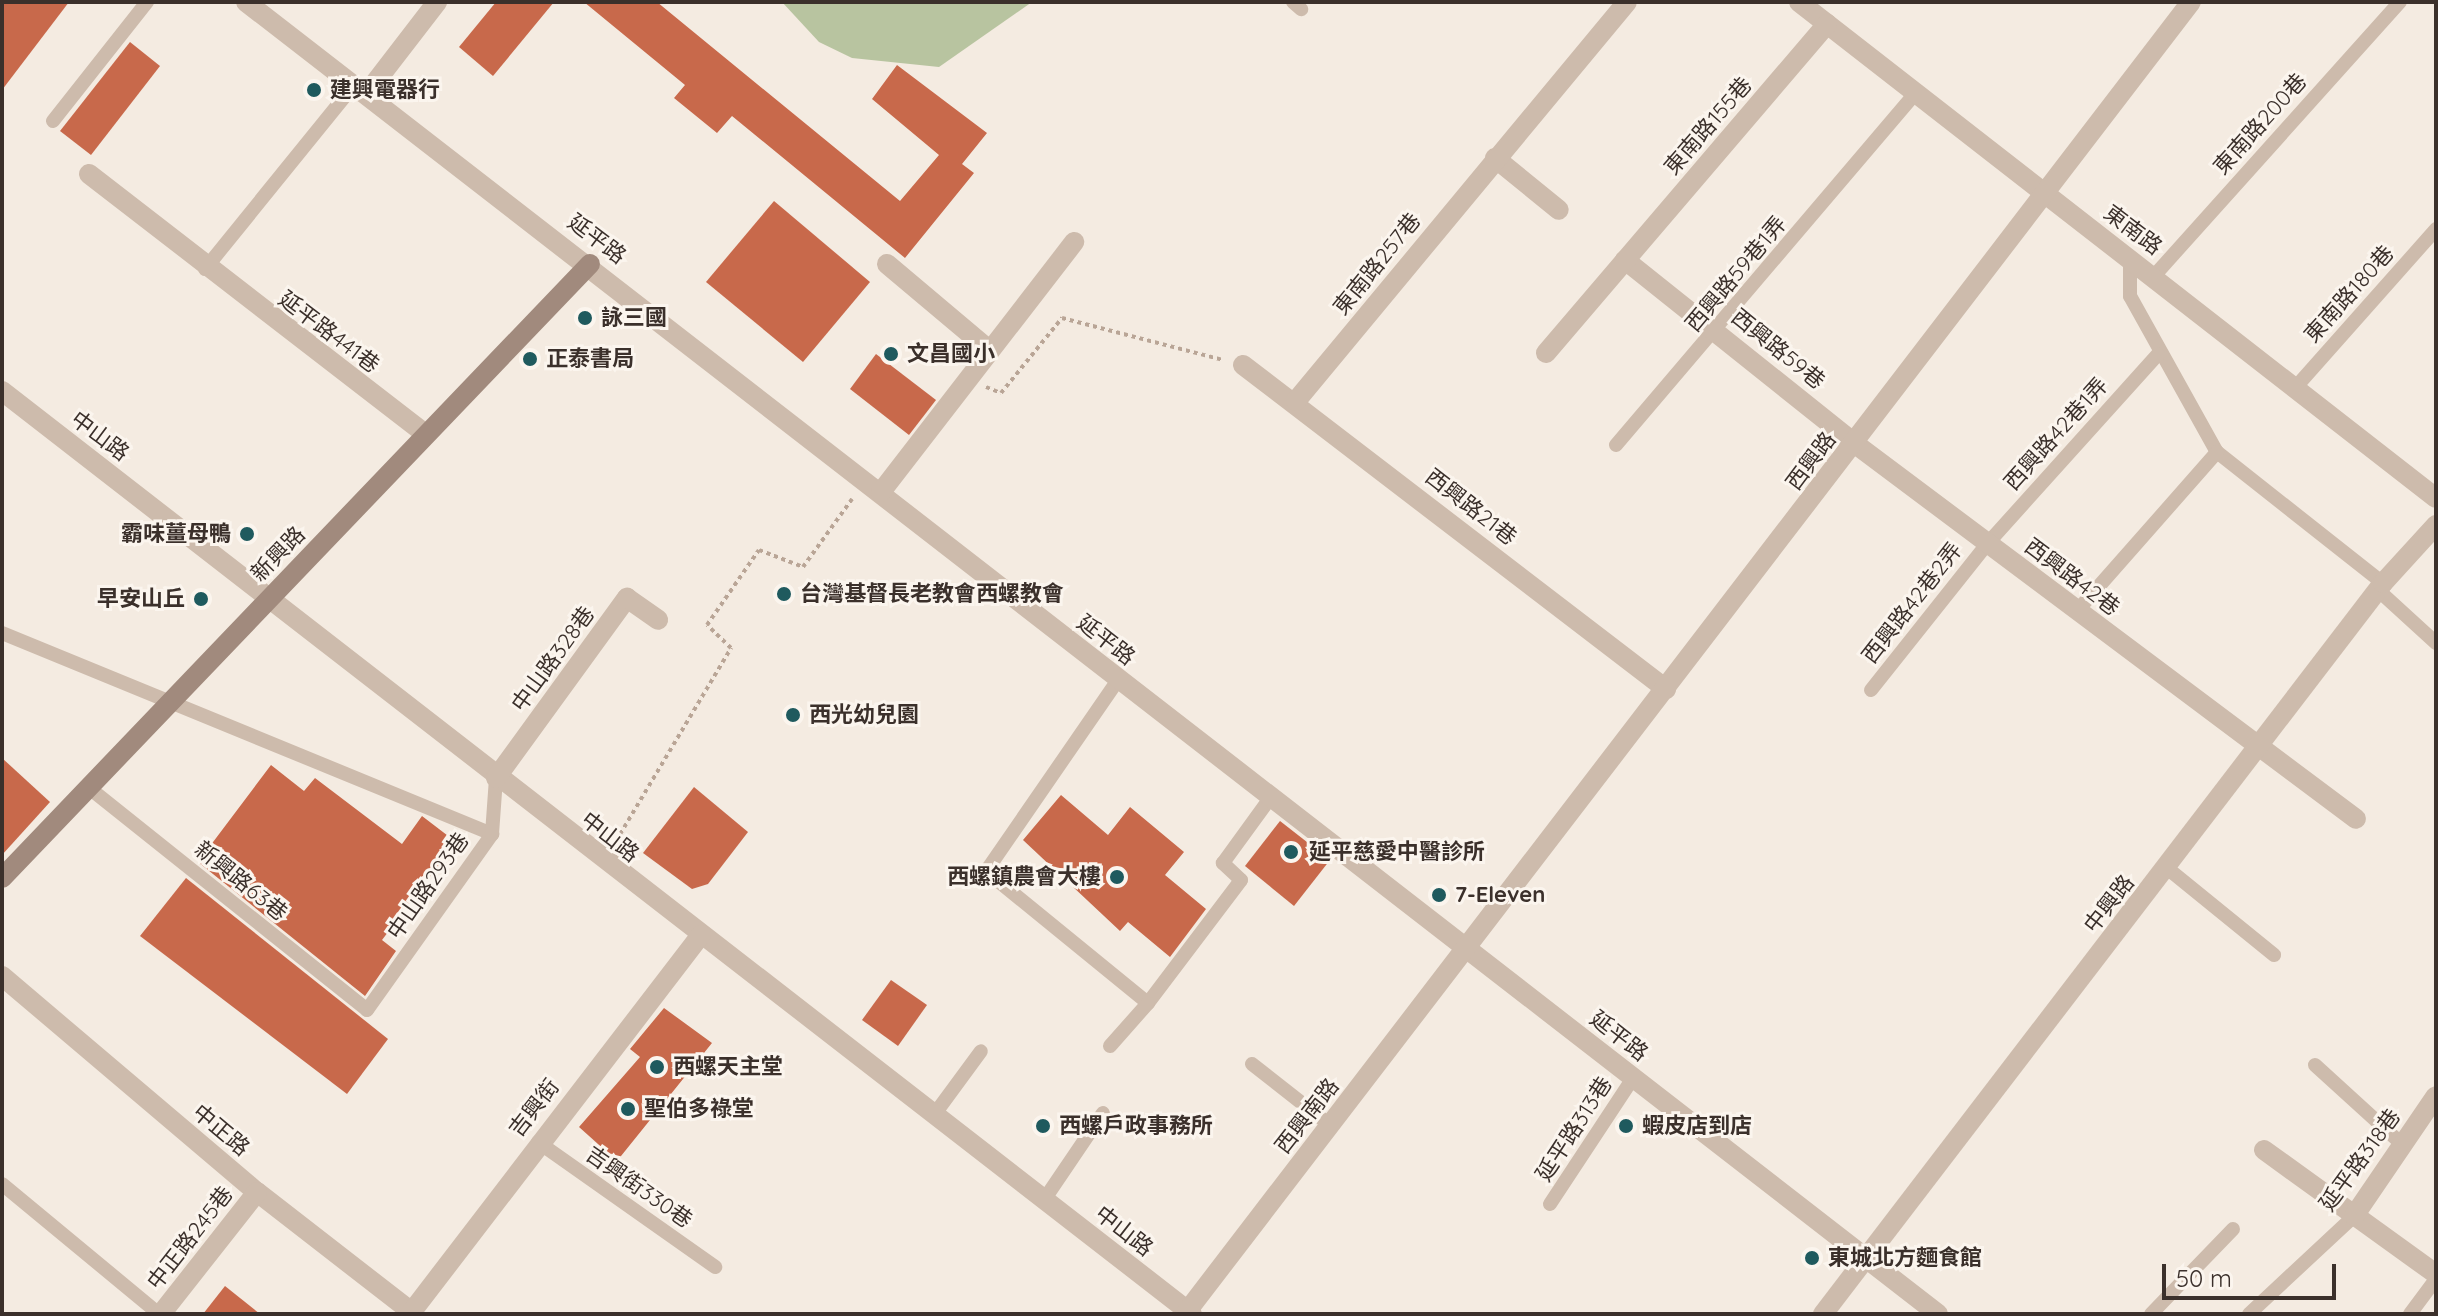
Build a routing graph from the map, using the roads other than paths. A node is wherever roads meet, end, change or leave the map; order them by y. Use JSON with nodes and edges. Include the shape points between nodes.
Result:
{"nodes":[{"id":1,"x":147,"y":2,"type":"edge"},
{"id":2,"x":246,"y":2,"type":"edge"},
{"id":3,"x":437,"y":2,"type":"edge"},
{"id":4,"x":1627,"y":2,"type":"edge"},
{"id":5,"x":1799,"y":2,"type":"edge"},
{"id":6,"x":2191,"y":2,"type":"edge"},
{"id":7,"x":2400,"y":2,"type":"edge"},
{"id":8,"x":1827,"y":24,"type":"junction"},
{"id":9,"x":361,"y":89,"type":"junction"},
{"id":10,"x":1917,"y":91,"type":"junction"},
{"id":11,"x":53,"y":121,"type":"dead end"},
{"id":12,"x":1495,"y":158,"type":"junction"},
{"id":13,"x":89,"y":174,"type":"dead end"},
{"id":14,"x":2047,"y":195,"type":"junction"},
{"id":15,"x":1559,"y":210,"type":"dead end"},
{"id":16,"x":2436,"y":229,"type":"edge"},
{"id":17,"x":1074,"y":242,"type":"dead end"},
{"id":18,"x":2130,"y":258,"type":"junction"},
{"id":19,"x":1625,"y":260,"type":"junction"},
{"id":20,"x":590,"y":264,"type":"junction"},
{"id":21,"x":887,"y":264,"type":"dead end"},
{"id":22,"x":205,"y":269,"type":"junction"},
{"id":23,"x":2154,"y":276,"type":"junction"},
{"id":24,"x":1718,"y":330,"type":"junction"},
{"id":25,"x":989,"y":350,"type":"junction"},
{"id":26,"x":1546,"y":353,"type":"dead end"},
{"id":27,"x":2158,"y":354,"type":"junction"},
{"id":28,"x":1243,"y":365,"type":"road end"},
{"id":29,"x":2295,"y":388,"type":"junction"},
{"id":30,"x":2,"y":391,"type":"edge"},
{"id":31,"x":1296,"y":401,"type":"junction"},
{"id":32,"x":425,"y":434,"type":"junction"},
{"id":33,"x":1854,"y":443,"type":"junction"},
{"id":34,"x":1616,"y":445,"type":"dead end"},
{"id":35,"x":2217,"y":452,"type":"junction"},
{"id":36,"x":873,"y":486,"type":"junction"},
{"id":37,"x":2436,"y":498,"type":"edge"},
{"id":38,"x":2436,"y":525,"type":"edge"},
{"id":39,"x":1988,"y":543,"type":"junction"},
{"id":40,"x":2380,"y":587,"type":"junction"},
{"id":41,"x":270,"y":597,"type":"junction"},
{"id":42,"x":2077,"y":611,"type":"junction"},
{"id":43,"x":658,"y":620,"type":"dead end"},
{"id":44,"x":2,"y":633,"type":"edge"},
{"id":45,"x":2436,"y":643,"type":"edge"},
{"id":46,"x":1118,"y":680,"type":"junction"},
{"id":47,"x":1666,"y":689,"type":"junction"},
{"id":48,"x":1871,"y":690,"type":"dead end"},
{"id":49,"x":166,"y":705,"type":"junction"},
{"id":50,"x":2261,"y":745,"type":"junction"},
{"id":51,"x":496,"y":778,"type":"junction"},
{"id":52,"x":88,"y":787,"type":"junction"},
{"id":53,"x":1271,"y":797,"type":"junction"},
{"id":54,"x":2356,"y":819,"type":"dead end"},
{"id":55,"x":492,"y":834,"type":"junction"},
{"id":56,"x":2167,"y":868,"type":"junction"},
{"id":57,"x":2,"y":878,"type":"edge"},
{"id":58,"x":701,"y":935,"type":"junction"},
{"id":59,"x":1467,"y":948,"type":"junction"},
{"id":60,"x":2274,"y":955,"type":"dead end"},
{"id":61,"x":2,"y":976,"type":"edge"},
{"id":62,"x":1148,"y":1003,"type":"junction"},
{"id":63,"x":367,"y":1010,"type":"joint"},
{"id":64,"x":1110,"y":1046,"type":"dead end"},
{"id":65,"x":981,"y":1051,"type":"dead end"},
{"id":66,"x":1252,"y":1064,"type":"dead end"},
{"id":67,"x":2315,"y":1065,"type":"dead end"},
{"id":68,"x":1633,"y":1078,"type":"junction"},
{"id":69,"x":2436,"y":1096,"type":"edge"},
{"id":70,"x":1103,"y":1113,"type":"dead end"},
{"id":71,"x":934,"y":1115,"type":"junction"},
{"id":72,"x":1331,"y":1126,"type":"junction"},
{"id":73,"x":538,"y":1142,"type":"junction"},
{"id":74,"x":2403,"y":1145,"type":"junction"},
{"id":75,"x":2264,"y":1150,"type":"dead end"},
{"id":76,"x":2,"y":1184,"type":"edge"},
{"id":77,"x":257,"y":1192,"type":"junction"},
{"id":78,"x":1044,"y":1200,"type":"junction"},
{"id":79,"x":1550,"y":1204,"type":"dead end"},
{"id":80,"x":2354,"y":1216,"type":"junction"},
{"id":81,"x":2233,"y":1229,"type":"dead end"},
{"id":82,"x":1864,"y":1259,"type":"junction"},
{"id":83,"x":715,"y":1267,"type":"dead end"},
{"id":84,"x":2436,"y":1277,"type":"edge"},
{"id":85,"x":412,"y":1313,"type":"edge"},
{"id":86,"x":1188,"y":1313,"type":"edge"},
{"id":87,"x":160,"y":1314,"type":"edge"},
{"id":88,"x":1823,"y":1314,"type":"edge"},
{"id":89,"x":1938,"y":1314,"type":"edge"},
{"id":90,"x":2151,"y":1314,"type":"edge"},
{"id":91,"x":2249,"y":1314,"type":"edge"},
{"id":92,"x":2410,"y":1314,"type":"edge"}],
"edges":[{"from":1,"to":11,"type":"lane"},
{"from":2,"to":9,"type":"street","name":"延平路"},
{"from":3,"to":9,"type":"street"},
{"from":4,"to":12,"type":"street","name":"東南路257巷"},
{"from":5,"to":8,"type":"street","name":"東南路"},
{"from":6,"to":14,"type":"street","name":"西興路"},
{"from":7,"to":23,"type":"lane","name":"東南路200巷"},
{"from":8,"to":10,"type":"street","name":"東南路"},
{"from":8,"to":19,"type":"street","name":"東南路155巷"},
{"from":9,"to":20,"type":"street","name":"延平路"},
{"from":9,"to":22,"type":"lane"},
{"from":10,"to":14,"type":"street","name":"東南路"},
{"from":10,"to":24,"type":"lane","name":"西興路59巷1弄"},
{"from":12,"to":15,"type":"street"},
{"from":12,"to":31,"type":"street","name":"東南路257巷"},
{"from":13,"to":22,"type":"street","name":"延平路441巷"},
{"from":14,"to":18,"type":"street","name":"東南路"},
{"from":14,"to":33,"type":"street","name":"西興路"},
{"from":16,"to":29,"type":"lane","name":"東南路180巷"},
{"from":17,"to":25,"type":"street"},
{"from":18,"to":23,"type":"street","name":"東南路"},
{"from":18,"to":27,"type":"lane","via":[[2130,296]]},
{"from":19,"to":24,"type":"street","name":"西興路59巷"},
{"from":19,"to":26,"type":"street","name":"東南路155巷"},
{"from":20,"to":32,"type":"street","name":"新興路"},
{"from":20,"to":36,"type":"street","name":"延平路"},
{"from":21,"to":25,"type":"street"},
{"from":22,"to":32,"type":"street","name":"延平路441巷"},
{"from":23,"to":29,"type":"street","name":"東南路"},
{"from":24,"to":33,"type":"street","name":"西興路59巷"},
{"from":24,"to":34,"type":"lane","name":"西興路59巷1弄"},
{"from":25,"to":36,"type":"street"},
{"from":27,"to":35,"type":"lane"},
{"from":27,"to":39,"type":"lane","name":"西興路42巷1弄"},
{"from":28,"to":31,"type":"street","name":"西興路21巷"},
{"from":29,"to":37,"type":"street","name":"東南路"},
{"from":30,"to":41,"type":"street","name":"中山路"},
{"from":31,"to":47,"type":"street","name":"西興路21巷"},
{"from":32,"to":41,"type":"street","name":"新興路"},
{"from":33,"to":39,"type":"street","name":"西興路42巷"},
{"from":33,"to":47,"type":"street","name":"西興路"},
{"from":35,"to":40,"type":"lane"},
{"from":35,"to":42,"type":"lane"},
{"from":36,"to":46,"type":"street","name":"延平路"},
{"from":38,"to":40,"type":"street","name":"中興路"},
{"from":39,"to":42,"type":"street","name":"西興路42巷"},
{"from":39,"to":48,"type":"lane","name":"西興路42巷2弄"},
{"from":40,"to":45,"type":"lane"},
{"from":40,"to":50,"type":"street","name":"中興路"},
{"from":41,"to":49,"type":"street","name":"新興路"},
{"from":41,"to":51,"type":"street","name":"中山路"},
{"from":42,"to":50,"type":"street","name":"西興路42巷"},
{"from":43,"to":51,"type":"street","name":"中山路328巷","via":[[627,598]]},
{"from":44,"to":49,"type":"lane"},
{"from":46,"to":53,"type":"street","name":"延平路"},
{"from":46,"to":62,"type":"lane","via":[[986,871]]},
{"from":47,"to":59,"type":"street","name":"西興路"},
{"from":49,"to":52,"type":"street","name":"新興路"},
{"from":49,"to":55,"type":"lane"},
{"from":50,"to":54,"type":"street","name":"西興路42巷"},
{"from":50,"to":56,"type":"street","name":"中興路"},
{"from":51,"to":55,"type":"lane","name":"中山路293巷"},
{"from":51,"to":58,"type":"street","name":"中山路"},
{"from":52,"to":57,"type":"street","name":"新興路"},
{"from":52,"to":63,"type":"lane","name":"新興路63巷"},
{"from":53,"to":59,"type":"street","name":"延平路"},
{"from":53,"to":62,"type":"lane","via":[[1223,863],[1241,880]]},
{"from":55,"to":63,"type":"lane","name":"中山路293巷"},
{"from":56,"to":60,"type":"lane"},
{"from":56,"to":82,"type":"street","name":"中興路"},
{"from":58,"to":71,"type":"street","name":"中山路"},
{"from":58,"to":73,"type":"street","name":"吉興街"},
{"from":59,"to":68,"type":"street","name":"延平路"},
{"from":59,"to":72,"type":"street","name":"西興南路"},
{"from":61,"to":77,"type":"street","name":"中正路"},
{"from":62,"to":64,"type":"lane"},
{"from":65,"to":71,"type":"lane"},
{"from":66,"to":72,"type":"lane"},
{"from":67,"to":74,"type":"lane"},
{"from":68,"to":79,"type":"lane","name":"延平路313巷"},
{"from":68,"to":82,"type":"street","name":"延平路"},
{"from":69,"to":74,"type":"street","name":"延平路318巷"},
{"from":70,"to":78,"type":"lane"},
{"from":71,"to":78,"type":"street","name":"中山路"},
{"from":72,"to":86,"type":"street","name":"西興南路"},
{"from":73,"to":83,"type":"lane","name":"吉興街330巷"},
{"from":73,"to":85,"type":"street","name":"吉興街"},
{"from":74,"to":80,"type":"street","name":"延平路318巷"},
{"from":75,"to":80,"type":"street"},
{"from":76,"to":87,"type":"lane"},
{"from":77,"to":85,"type":"street","name":"中正路"},
{"from":77,"to":87,"type":"street","name":"中正路245巷"},
{"from":78,"to":86,"type":"street","name":"中山路"},
{"from":80,"to":84,"type":"street"},
{"from":80,"to":91,"type":"lane","name":"延平路318巷"},
{"from":81,"to":90,"type":"lane"},
{"from":82,"to":88,"type":"street","name":"中興路"},
{"from":82,"to":89,"type":"street","name":"延平路"},
{"from":84,"to":92,"type":"lane"}]}
